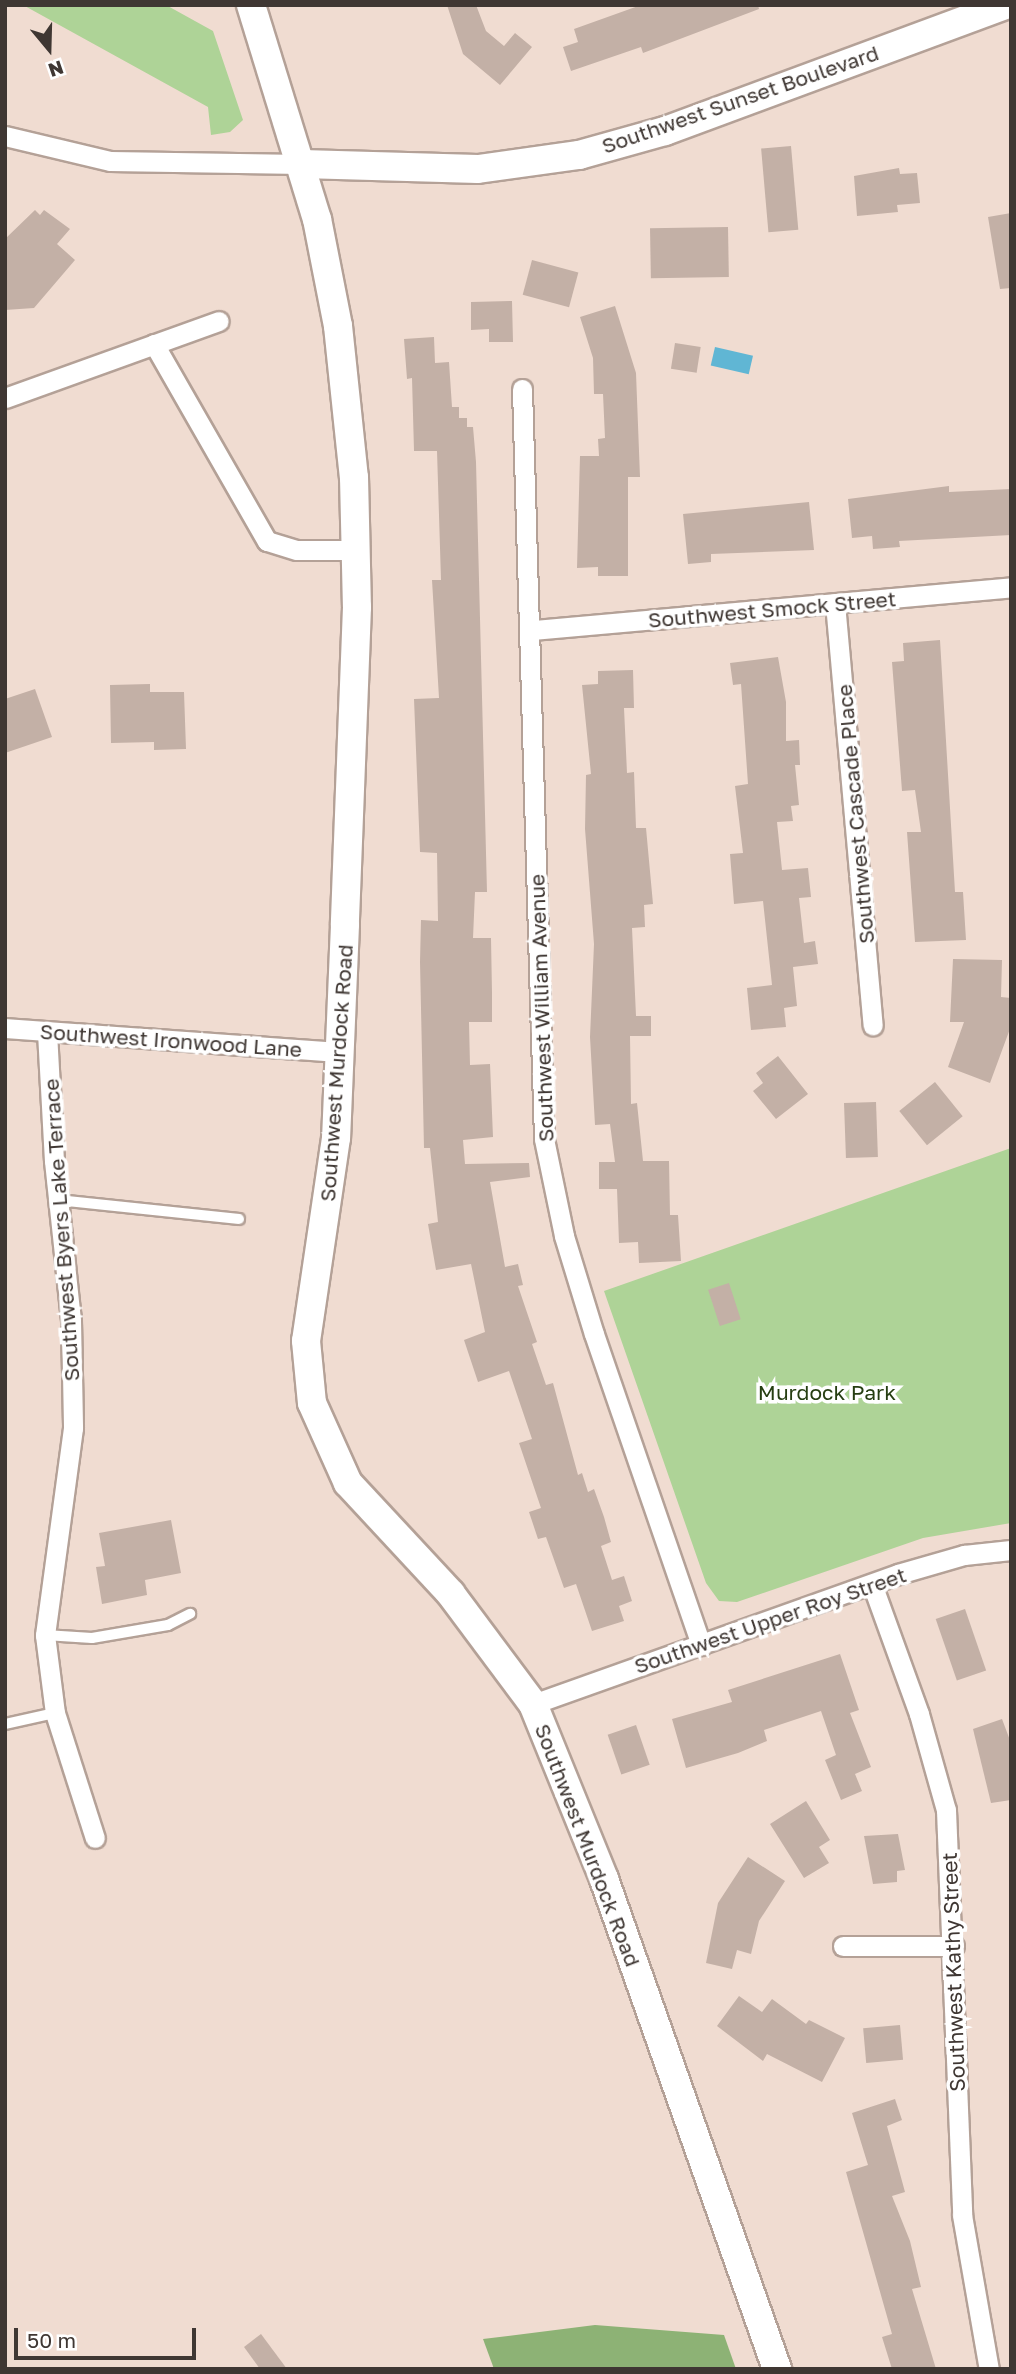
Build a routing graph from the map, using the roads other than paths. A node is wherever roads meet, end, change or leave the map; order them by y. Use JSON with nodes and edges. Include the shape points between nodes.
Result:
{"nodes":[{"id":1,"x":251,"y":5,"type":"edge"},
{"id":2,"x":1005,"y":5,"type":"edge"},
{"id":3,"x":5,"y":136,"type":"edge"},
{"id":4,"x":302,"y":164,"type":"junction"},
{"id":5,"x":219,"y":321,"type":"dead end"},
{"id":6,"x":154,"y":344,"type":"junction"},
{"id":7,"x":522,"y":389,"type":"dead end"},
{"id":8,"x":5,"y":398,"type":"edge"},
{"id":9,"x":357,"y":550,"type":"junction"},
{"id":10,"x":1011,"y":587,"type":"edge"},
{"id":11,"x":835,"y":603,"type":"junction"},
{"id":12,"x":533,"y":630,"type":"junction"},
{"id":13,"x":873,"y":1026,"type":"dead end"},
{"id":14,"x":5,"y":1028,"type":"edge"},
{"id":15,"x":47,"y":1032,"type":"junction"},
{"id":16,"x":336,"y":1052,"type":"junction"},
{"id":17,"x":58,"y":1200,"type":"junction"},
{"id":18,"x":239,"y":1219,"type":"dead end"},
{"id":19,"x":1011,"y":1549,"type":"edge"},
{"id":20,"x":872,"y":1584,"type":"junction"},
{"id":21,"x":190,"y":1614,"type":"dead end"},
{"id":22,"x":45,"y":1635,"type":"junction"},
{"id":23,"x":701,"y":1644,"type":"junction"},
{"id":24,"x":533,"y":1704,"type":"junction"},
{"id":25,"x":55,"y":1713,"type":"junction"},
{"id":26,"x":5,"y":1724,"type":"edge"},
{"id":27,"x":95,"y":1838,"type":"dead end"},
{"id":28,"x":843,"y":1946,"type":"dead end"},
{"id":29,"x":954,"y":1946,"type":"junction"},
{"id":30,"x":777,"y":2369,"type":"edge"},
{"id":31,"x":989,"y":2369,"type":"edge"}],
"edges":[{"from":1,"to":4,"type":"main road","name":"Southwest Murdock Road"},
{"from":2,"to":4,"type":"main road","name":"Southwest Sunset Boulevard","via":[[665,131],[579,155],[478,169]]},
{"from":3,"to":4,"type":"street","via":[[110,161]]},
{"from":4,"to":9,"type":"main road","name":"Southwest Murdock Road","via":[[338,326],[351,433]]},
{"from":5,"to":6,"type":"street"},
{"from":6,"to":8,"type":"street"},
{"from":6,"to":9,"type":"street","via":[[267,541],[298,550]]},
{"from":7,"to":12,"type":"street","name":"Southwest William Avenue"},
{"from":9,"to":16,"type":"main road","name":"Southwest Murdock Road"},
{"from":10,"to":11,"type":"street","name":"Southwest Smock Street"},
{"from":11,"to":12,"type":"street","name":"Southwest Smock Street"},
{"from":11,"to":13,"type":"street","name":"Southwest Cascade Place"},
{"from":12,"to":23,"type":"street","name":"Southwest William Avenue","via":[[544,1139],[564,1236],[594,1334]]},
{"from":14,"to":15,"type":"street","name":"Southwest Ironwood Lane"},
{"from":15,"to":16,"type":"street","name":"Southwest Ironwood Lane"},
{"from":15,"to":17,"type":"street","name":"Southwest Byers Lake Terrace"},
{"from":16,"to":24,"type":"main road","name":"Southwest Murdock Road","via":[[336,1138],[306,1341],[316,1416],[348,1483],[451,1594]]},
{"from":17,"to":18,"type":"lane"},
{"from":17,"to":22,"type":"street","name":"Southwest Byers Lake Terrace","via":[[71,1321],[73,1428]]},
{"from":19,"to":20,"type":"street","name":"Southwest Upper Roy Street","via":[[964,1555]]},
{"from":20,"to":23,"type":"street","name":"Southwest Upper Roy Street"},
{"from":20,"to":29,"type":"street","name":"Southwest Kathy Street","via":[[919,1714],[946,1811]]},
{"from":21,"to":22,"type":"lane","via":[[168,1625],[92,1639]]},
{"from":22,"to":25,"type":"street","name":"Southwest Byers Lake Terrace"},
{"from":23,"to":24,"type":"street","name":"Southwest Upper Roy Street"},
{"from":24,"to":30,"type":"main road","name":"Southwest Murdock Road","via":[[599,1867]]},
{"from":25,"to":26,"type":"lane"},
{"from":25,"to":27,"type":"street","name":"Southwest Byers Lake Terrace"},
{"from":28,"to":29,"type":"street"},
{"from":29,"to":31,"type":"street","name":"Southwest Kathy Street","via":[[962,2215]]}]}
